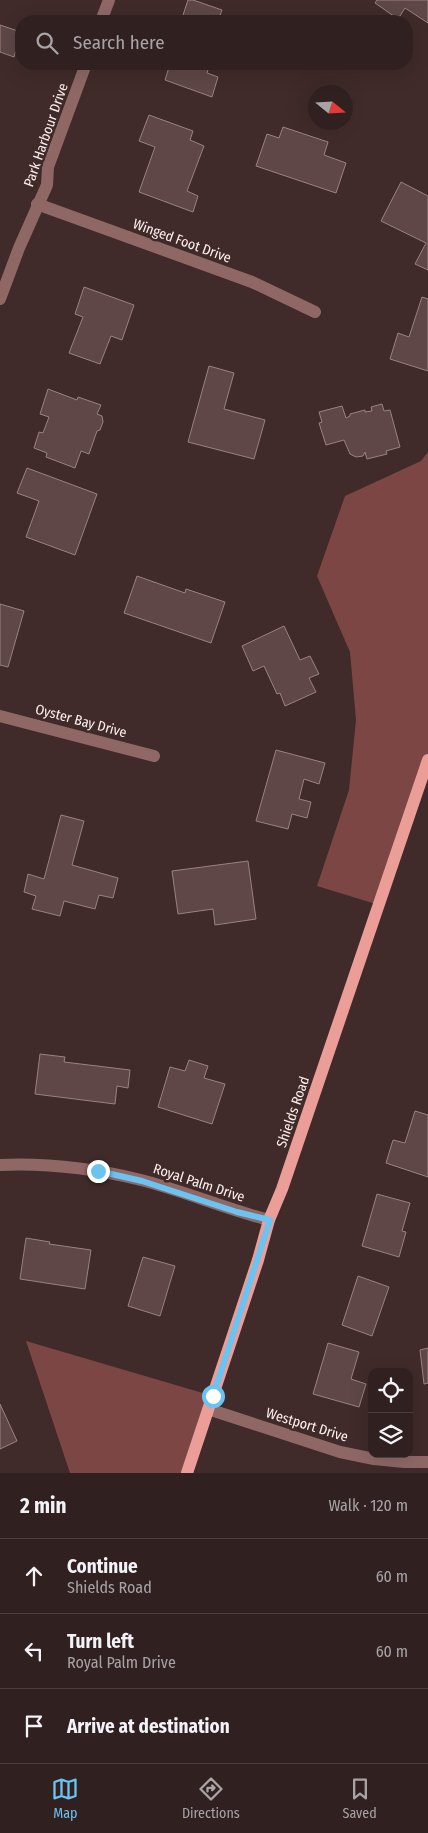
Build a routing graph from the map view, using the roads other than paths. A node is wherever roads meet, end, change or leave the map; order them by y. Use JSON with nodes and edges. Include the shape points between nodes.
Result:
{"nodes":[{"id":1,"x":109,"y":0,"type":"edge"},
{"id":2,"x":103,"y":15,"type":"edge"},
{"id":3,"x":84,"y":70,"type":"edge"},
{"id":4,"x":37,"y":204,"type":"junction"},
{"id":5,"x":0,"y":299,"type":"edge"},
{"id":6,"x":315,"y":312,"type":"dead end"},
{"id":7,"x":0,"y":716,"type":"edge"},
{"id":8,"x":154,"y":756,"type":"dead end"},
{"id":9,"x":428,"y":760,"type":"edge"},
{"id":10,"x":0,"y":1165,"type":"edge"},
{"id":11,"x":270,"y":1220,"type":"junction"},
{"id":12,"x":208,"y":1409,"type":"junction"},
{"id":13,"x":428,"y":1462,"type":"edge"},
{"id":14,"x":187,"y":1473,"type":"edge"}],
"edges":[{"from":1,"to":2,"type":"street"},
{"from":3,"to":4,"type":"street","name":"Park Harbour Drive","via":[[48,166],[47,185]]},
{"from":4,"to":5,"type":"street","name":"Park Harbour Drive"},
{"from":4,"to":6,"type":"street","name":"Winged Foot Drive","via":[[252,282]]},
{"from":7,"to":8,"type":"street","name":"Oyster Bay Drive"},
{"from":9,"to":11,"type":"main road","name":"Shields Road"},
{"from":10,"to":11,"type":"street","name":"Royal Palm Drive","via":[[98,1171]]},
{"from":11,"to":12,"type":"main road","name":"Shields Road"},
{"from":12,"to":13,"type":"street","name":"Westport Drive","via":[[340,1452],[374,1460]]},
{"from":12,"to":14,"type":"main road","name":"Shields Road"}]}
